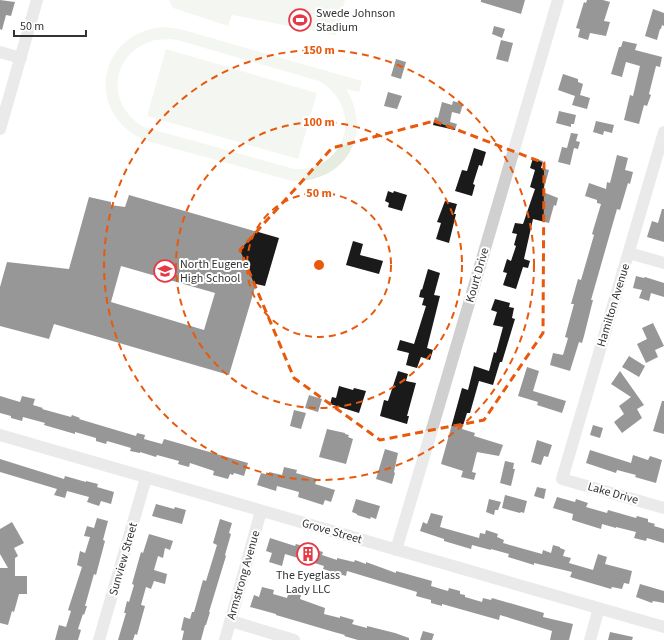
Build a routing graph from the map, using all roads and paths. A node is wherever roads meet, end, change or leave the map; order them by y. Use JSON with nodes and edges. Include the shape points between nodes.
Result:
{"nodes":[{"id":1,"x":37,"y":0,"type":"edge"},
{"id":2,"x":558,"y":0,"type":"edge"},
{"id":3,"x":0,"y":52,"type":"edge"},
{"id":4,"x":21,"y":58,"type":"junction"},
{"id":5,"x":0,"y":129,"type":"edge"},
{"id":6,"x":664,"y":132,"type":"edge"},
{"id":7,"x":629,"y":253,"type":"junction"},
{"id":8,"x":664,"y":263,"type":"edge"},
{"id":9,"x":0,"y":435,"type":"edge"},
{"id":10,"x":146,"y":478,"type":"junction"},
{"id":11,"x":562,"y":479,"type":"joint"},
{"id":12,"x":664,"y":508,"type":"edge"},
{"id":13,"x":261,"y":511,"type":"junction"},
{"id":14,"x":396,"y":550,"type":"junction"},
{"id":15,"x":598,"y":608,"type":"junction"},
{"id":16,"x":231,"y":621,"type":"junction"},
{"id":17,"x":664,"y":627,"type":"edge"},
{"id":18,"x":100,"y":640,"type":"edge"},
{"id":19,"x":225,"y":640,"type":"edge"},
{"id":20,"x":294,"y":640,"type":"edge"},
{"id":21,"x":590,"y":640,"type":"edge"}],
"edges":[{"from":1,"to":4,"type":"street"},
{"from":2,"to":14,"type":"street","name":"Kourt Drive"},
{"from":3,"to":4,"type":"street"},
{"from":4,"to":5,"type":"street"},
{"from":6,"to":7,"type":"street","name":"Hamilton Avenue"},
{"from":7,"to":8,"type":"street"},
{"from":7,"to":11,"type":"street","name":"Hamilton Avenue"},
{"from":9,"to":10,"type":"street","name":"Grove Street"},
{"from":10,"to":13,"type":"street","name":"Grove Street"},
{"from":10,"to":18,"type":"street","name":"Sunview Street"},
{"from":11,"to":12,"type":"street","name":"Lake Drive"},
{"from":13,"to":14,"type":"street","name":"Grove Street"},
{"from":13,"to":16,"type":"street","name":"Armstrong Avenue"},
{"from":14,"to":15,"type":"street","name":"Grove Street"},
{"from":15,"to":17,"type":"street","name":"Grove Street"},
{"from":15,"to":21,"type":"street"},
{"from":16,"to":19,"type":"street","name":"Armstrong Avenue"},
{"from":16,"to":20,"type":"street"}]}
